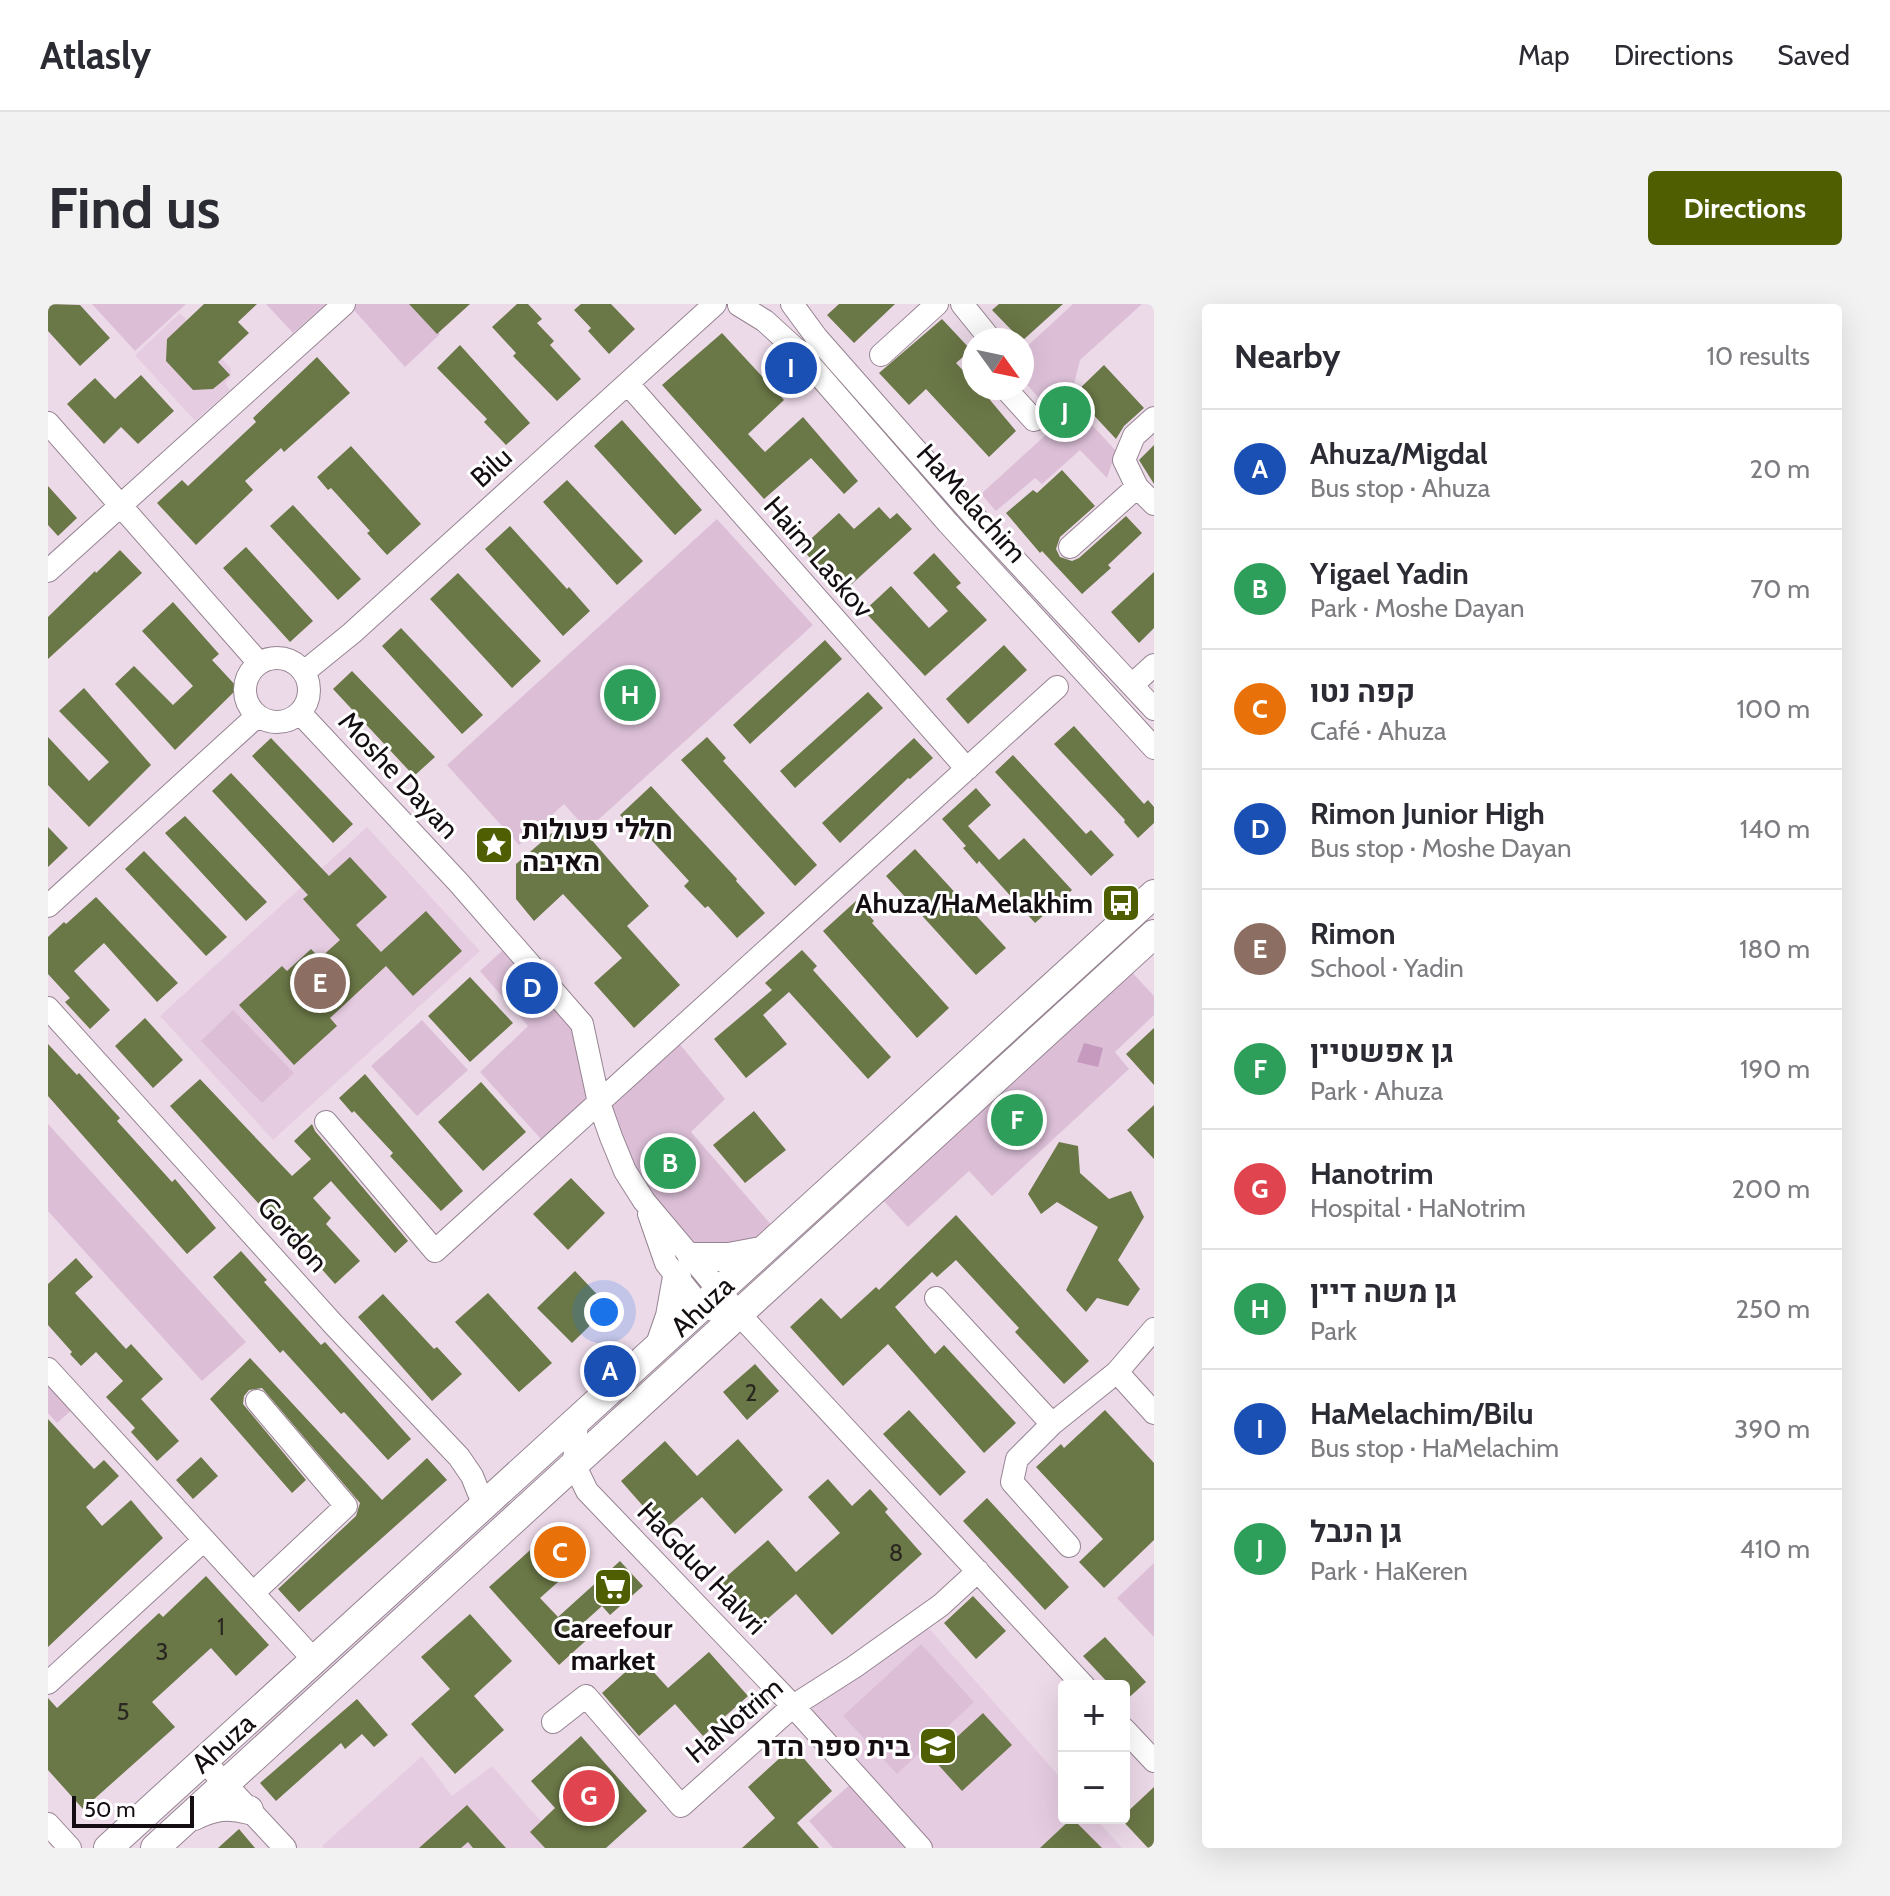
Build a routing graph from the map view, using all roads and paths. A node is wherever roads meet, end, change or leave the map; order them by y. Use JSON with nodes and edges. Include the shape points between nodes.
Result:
{"nodes":[{"id":1,"x":344,"y":304,"type":"edge"},
{"id":2,"x":715,"y":304,"type":"edge"},
{"id":3,"x":738,"y":304,"type":"edge"},
{"id":4,"x":753,"y":304,"type":"edge"},
{"id":5,"x":792,"y":304,"type":"edge"},
{"id":6,"x":937,"y":304,"type":"edge"},
{"id":7,"x":962,"y":304,"type":"edge"},
{"id":8,"x":981,"y":328,"type":"edge"},
{"id":9,"x":881,"y":355,"type":"dead end"},
{"id":10,"x":628,"y":384,"type":"junction"},
{"id":11,"x":1016,"y":400,"type":"edge"},
{"id":12,"x":1154,"y":418,"type":"edge"},
{"id":13,"x":1034,"y":420,"type":"dead end"},
{"id":14,"x":48,"y":423,"type":"edge"},
{"id":15,"x":1137,"y":487,"type":"junction"},
{"id":16,"x":1154,"y":504,"type":"edge"},
{"id":17,"x":122,"y":505,"type":"junction"},
{"id":18,"x":1070,"y":547,"type":"dead end"},
{"id":19,"x":48,"y":571,"type":"edge"},
{"id":20,"x":259,"y":663,"type":"junction"},
{"id":21,"x":1154,"y":665,"type":"edge"},
{"id":22,"x":304,"y":672,"type":"junction"},
{"id":23,"x":1132,"y":685,"type":"junction"},
{"id":24,"x":1057,"y":687,"type":"dead end"},
{"id":25,"x":1154,"y":709,"type":"edge"},
{"id":26,"x":300,"y":713,"type":"junction"},
{"id":27,"x":257,"y":716,"type":"junction"},
{"id":28,"x":1154,"y":748,"type":"edge"},
{"id":29,"x":967,"y":769,"type":"junction"},
{"id":30,"x":1154,"y":894,"type":"edge"},
{"id":31,"x":48,"y":906,"type":"edge"},
{"id":32,"x":1154,"y":934,"type":"edge"},
{"id":33,"x":48,"y":1008,"type":"edge"},
{"id":34,"x":599,"y":1103,"type":"junction"},
{"id":35,"x":326,"y":1122,"type":"dead end"},
{"id":36,"x":761,"y":1251,"type":"junction"},
{"id":37,"x":684,"y":1267,"type":"junction"},
{"id":38,"x":710,"y":1298,"type":"junction"},
{"id":39,"x":936,"y":1298,"type":"dead end"},
{"id":40,"x":739,"y":1314,"type":"junction"},
{"id":41,"x":1154,"y":1329,"type":"edge"},
{"id":42,"x":661,"y":1344,"type":"junction"},
{"id":43,"x":48,"y":1369,"type":"edge"},
{"id":44,"x":1117,"y":1372,"type":"junction"},
{"id":45,"x":257,"y":1401,"type":"dead end"},
{"id":46,"x":1154,"y":1413,"type":"edge"},
{"id":47,"x":577,"y":1420,"type":"junction"},
{"id":48,"x":1052,"y":1424,"type":"junction"},
{"id":49,"x":574,"y":1464,"type":"junction"},
{"id":50,"x":484,"y":1506,"type":"junction"},
{"id":51,"x":204,"y":1540,"type":"junction"},
{"id":52,"x":1069,"y":1546,"type":"dead end"},
{"id":53,"x":978,"y":1571,"type":"junction"},
{"id":54,"x":253,"y":1593,"type":"junction"},
{"id":55,"x":314,"y":1660,"type":"junction"},
{"id":56,"x":1078,"y":1680,"type":"edge"},
{"id":57,"x":48,"y":1683,"type":"edge"},
{"id":58,"x":793,"y":1706,"type":"junction"},
{"id":59,"x":553,"y":1722,"type":"dead end"},
{"id":60,"x":1130,"y":1735,"type":"edge"},
{"id":61,"x":204,"y":1761,"type":"junction"},
{"id":62,"x":1154,"y":1761,"type":"edge"},
{"id":63,"x":225,"y":1784,"type":"junction"},
{"id":64,"x":249,"y":1810,"type":"junction"},
{"id":65,"x":183,"y":1822,"type":"junction"},
{"id":66,"x":48,"y":1824,"type":"edge"},
{"id":67,"x":70,"y":1848,"type":"edge"},
{"id":68,"x":108,"y":1848,"type":"edge"},
{"id":69,"x":155,"y":1848,"type":"edge"},
{"id":70,"x":285,"y":1848,"type":"edge"},
{"id":71,"x":921,"y":1848,"type":"edge"}],
"edges":[{"from":1,"to":17,"type":"street"},
{"from":2,"to":10,"type":"street","name":"Bilu"},
{"from":3,"to":4,"type":"street"},
{"from":3,"to":28,"type":"street","name":"HaMelachim","via":[[799,352]]},
{"from":5,"to":23,"type":"street","name":"HaMelachim","via":[[974,516]]},
{"from":6,"to":9,"type":"street"},
{"from":7,"to":8,"type":"street"},
{"from":10,"to":22,"type":"street","name":"Bilu"},
{"from":10,"to":29,"type":"street","name":"Haim Laskov"},
{"from":11,"to":13,"type":"street"},
{"from":12,"to":15,"type":"street","via":[[1134,436],[1124,460]]},
{"from":14,"to":17,"type":"street"},
{"from":15,"to":16,"type":"street"},
{"from":15,"to":18,"type":"street"},
{"from":17,"to":19,"type":"street"},
{"from":17,"to":20,"type":"street"},
{"from":20,"to":22,"type":"street","via":[[279,657]]},
{"from":20,"to":27,"type":"street","via":[[245,689]]},
{"from":21,"to":23,"type":"street"},
{"from":22,"to":26,"type":"street","via":[[310,693]]},
{"from":23,"to":25,"type":"street","name":"HaMelachim"},
{"from":24,"to":29,"type":"street"},
{"from":26,"to":27,"type":"street","via":[[274,723]]},
{"from":26,"to":34,"type":"street","name":"Moshe Dayan","via":[[468,892],[582,1024]]},
{"from":27,"to":31,"type":"street"},
{"from":29,"to":34,"type":"street"},
{"from":30,"to":36,"type":"main road","name":"Ahuza"},
{"from":32,"to":40,"type":"main road","name":"Ahuza"},
{"from":33,"to":50,"type":"street","name":"Gordon","via":[[459,1457]]},
{"from":34,"to":35,"type":"street","via":[[435,1251]]},
{"from":34,"to":37,"type":"street","name":"Moshe Dayan","via":[[666,1263]]},
{"from":36,"to":37,"type":"main road"},
{"from":36,"to":38,"type":"main road","name":"Ahuza"},
{"from":37,"to":38,"type":"street","name":"Moshe Dayan"},
{"from":37,"to":42,"type":"main road"},
{"from":38,"to":40,"type":"street","name":"Moshe Dayan"},
{"from":38,"to":42,"type":"main road","name":"Ahuza"},
{"from":39,"to":48,"type":"street"},
{"from":40,"to":49,"type":"main road","name":"Ahuza"},
{"from":40,"to":53,"type":"street","name":"Moshe Dayan"},
{"from":41,"to":44,"type":"street"},
{"from":42,"to":47,"type":"main road","name":"Ahuza"},
{"from":43,"to":51,"type":"street"},
{"from":44,"to":46,"type":"street"},
{"from":44,"to":48,"type":"street"},
{"from":45,"to":54,"type":"street","via":[[346,1506]]},
{"from":47,"to":49,"type":"street"},
{"from":47,"to":50,"type":"main road","name":"Ahuza"},
{"from":48,"to":52,"type":"street","via":[[1017,1459],[1012,1482]]},
{"from":49,"to":58,"type":"street","name":"HaGdud HaIvri","via":[[587,1491]]},
{"from":49,"to":63,"type":"main road","name":"Ahuza"},
{"from":50,"to":55,"type":"main road","name":"Ahuza"},
{"from":51,"to":54,"type":"street"},
{"from":51,"to":57,"type":"street"},
{"from":53,"to":56,"type":"street","name":"Moshe Dayan"},
{"from":53,"to":58,"type":"street","name":"HaNotrim","via":[[941,1605]]},
{"from":54,"to":55,"type":"street"},
{"from":55,"to":61,"type":"main road","name":"Ahuza"},
{"from":58,"to":59,"type":"street","name":"HaNotrim","via":[[681,1806],[586,1696]]},
{"from":58,"to":71,"type":"street","name":"HaGdud HaIvri"},
{"from":60,"to":62,"type":"street"},
{"from":61,"to":63,"type":"street"},
{"from":61,"to":68,"type":"main road","name":"Ahuza"},
{"from":63,"to":64,"type":"street"},
{"from":63,"to":65,"type":"main road","name":"Ahuza"},
{"from":64,"to":65,"type":"main road","via":[[220,1806]]},
{"from":64,"to":70,"type":"street"},
{"from":65,"to":69,"type":"main road","name":"Ahuza"},
{"from":66,"to":67,"type":"street"}]}
